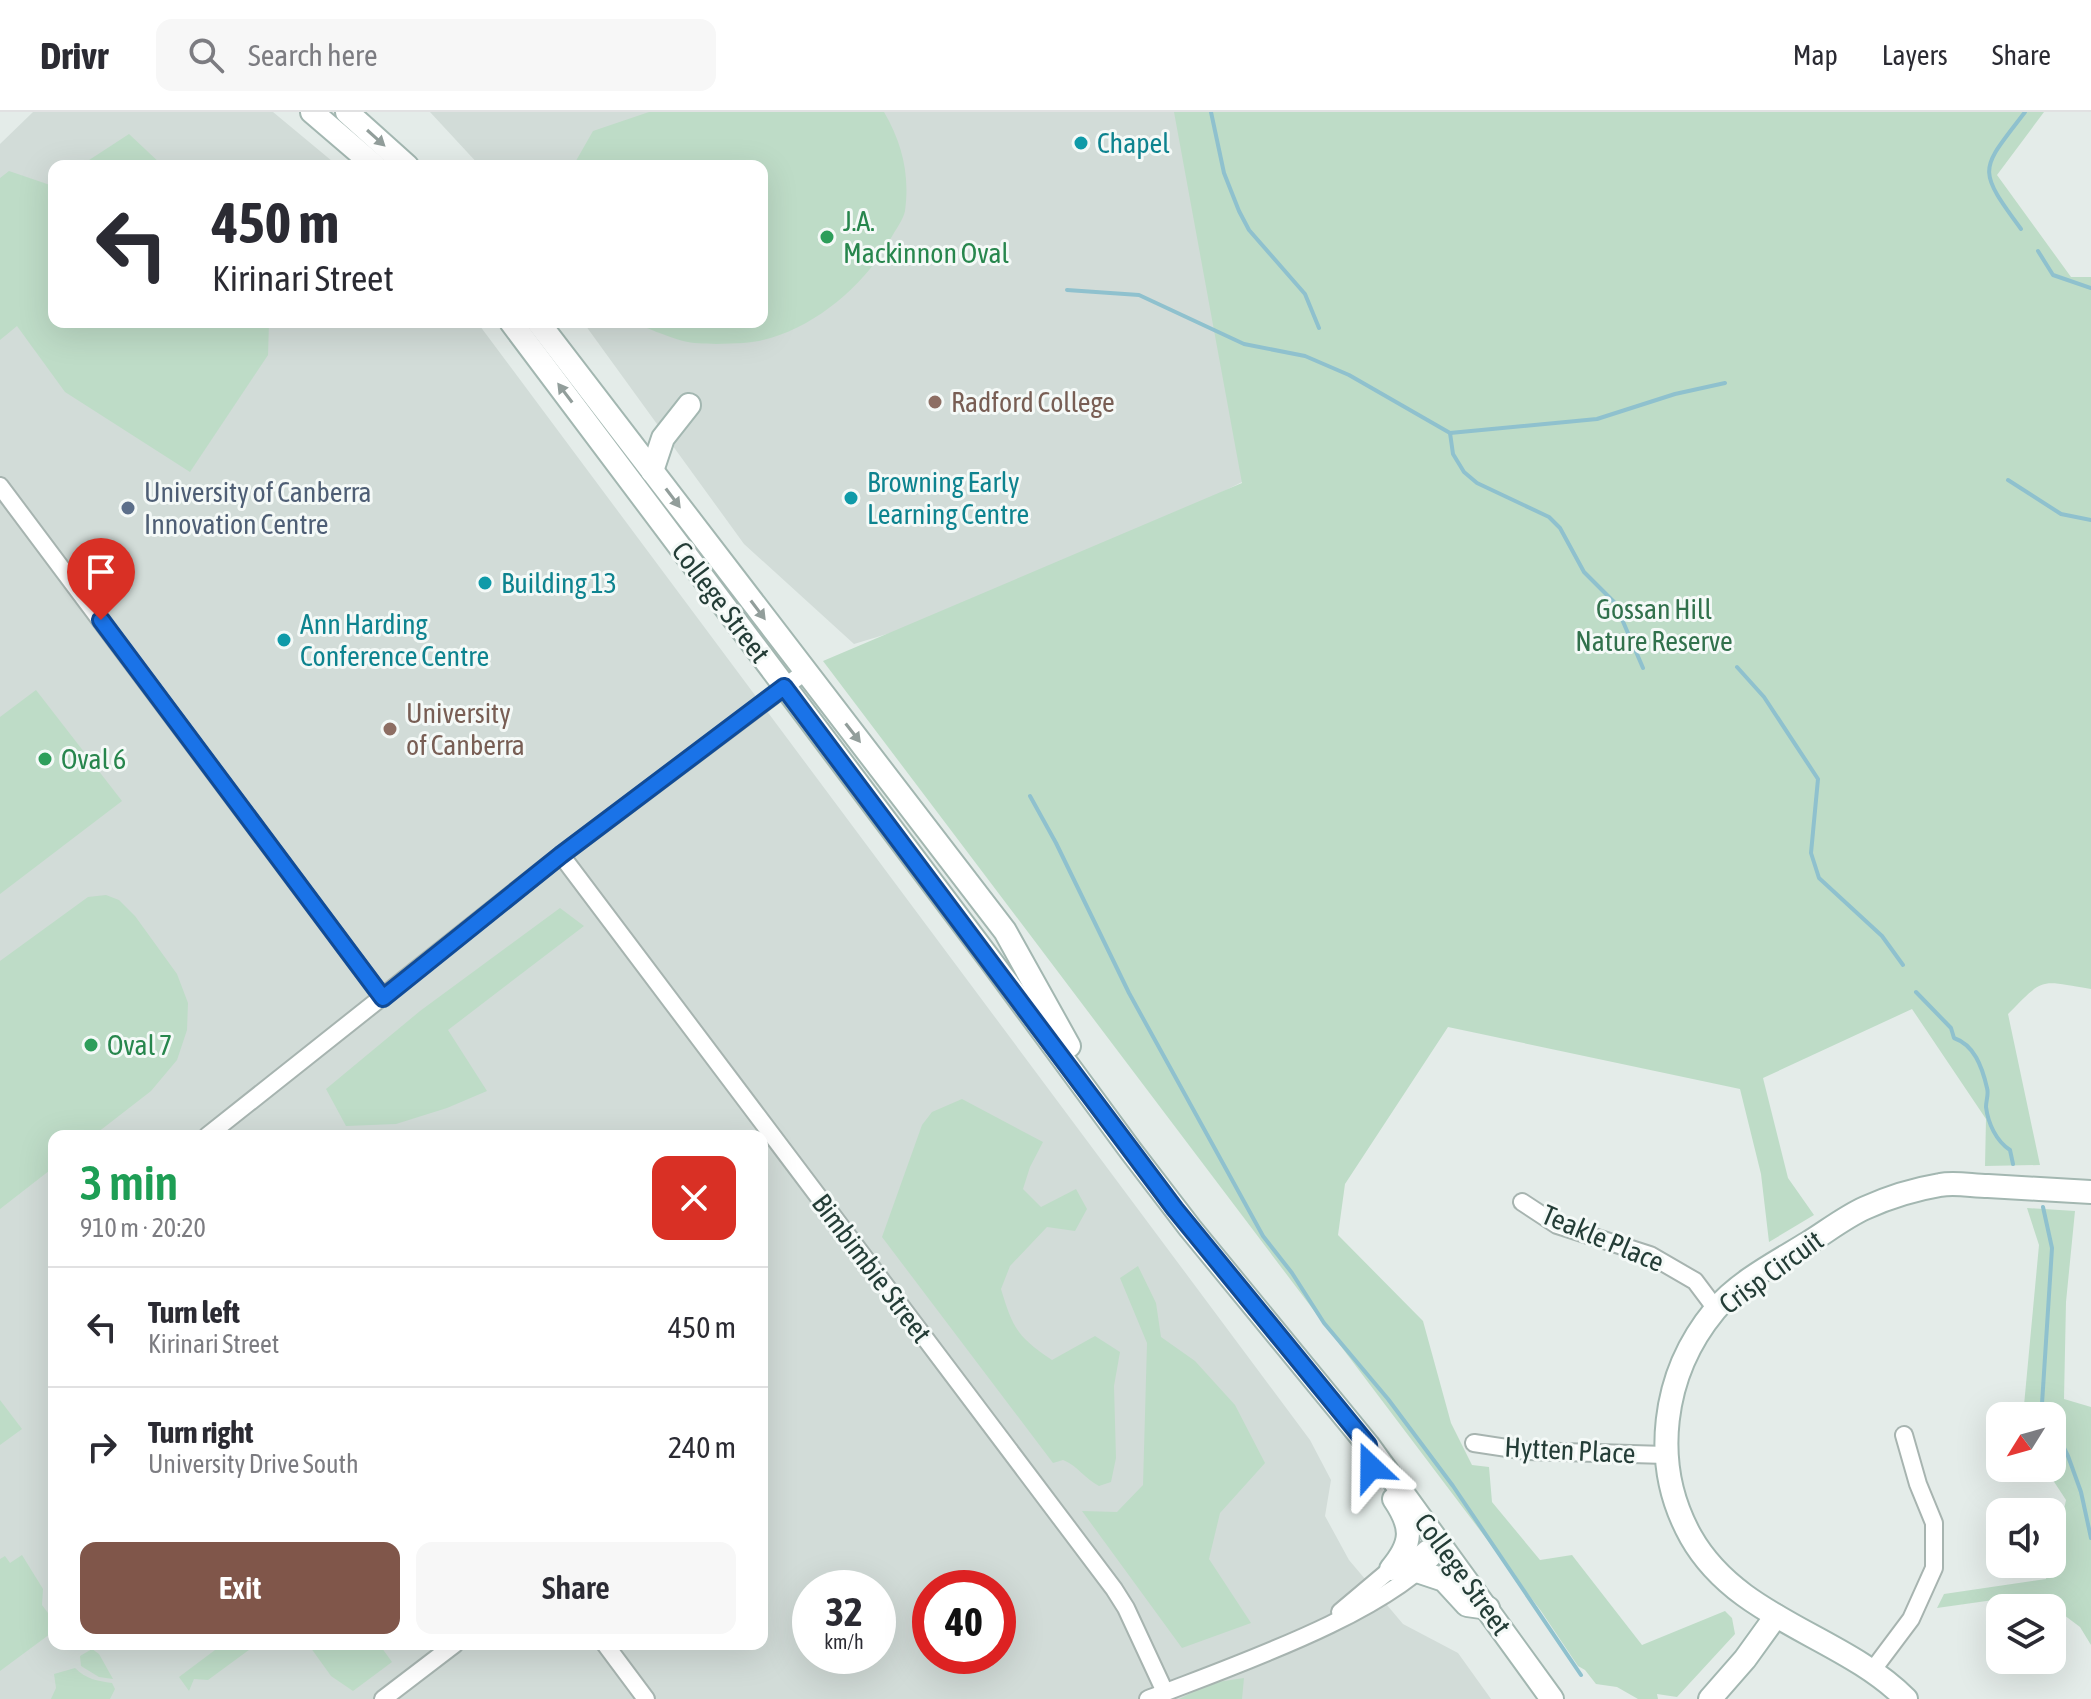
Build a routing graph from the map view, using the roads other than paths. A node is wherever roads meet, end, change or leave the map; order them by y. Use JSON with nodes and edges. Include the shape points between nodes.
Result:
{"nodes":[{"id":1,"x":312,"y":112,"type":"edge"},
{"id":2,"x":347,"y":112,"type":"edge"},
{"id":3,"x":368,"y":160,"type":"edge"},
{"id":4,"x":400,"y":160,"type":"edge"},
{"id":5,"x":515,"y":328,"type":"edge"},
{"id":6,"x":543,"y":328,"type":"edge"},
{"id":7,"x":689,"y":405,"type":"dead end"},
{"id":8,"x":652,"y":471,"type":"junction"},
{"id":9,"x":0,"y":486,"type":"edge"},
{"id":10,"x":806,"y":671,"type":"junction"},
{"id":11,"x":784,"y":687,"type":"junction"},
{"id":12,"x":561,"y":855,"type":"junction"},
{"id":13,"x":383,"y":998,"type":"junction"},
{"id":14,"x":215,"y":1130,"type":"edge"},
{"id":15,"x":1131,"y":1151,"type":"junction"},
{"id":16,"x":2091,"y":1192,"type":"edge"},
{"id":17,"x":1522,"y":1202,"type":"dead end"},
{"id":18,"x":1716,"y":1309,"type":"junction"},
{"id":19,"x":1904,"y":1435,"type":"dead end"},
{"id":20,"x":1474,"y":1443,"type":"dead end"},
{"id":21,"x":1368,"y":1445,"type":"junction"},
{"id":22,"x":1666,"y":1455,"type":"junction"},
{"id":23,"x":1443,"y":1546,"type":"junction"},
{"id":24,"x":1391,"y":1569,"type":"junction"},
{"id":25,"x":1417,"y":1571,"type":"junction"},
{"id":26,"x":1488,"y":1608,"type":"junction"},
{"id":27,"x":1776,"y":1616,"type":"junction"},
{"id":28,"x":1327,"y":1624,"type":"junction"},
{"id":29,"x":447,"y":1650,"type":"edge"},
{"id":30,"x":609,"y":1650,"type":"edge"},
{"id":31,"x":1872,"y":1671,"type":"junction"},
{"id":32,"x":1165,"y":1692,"type":"junction"},
{"id":33,"x":383,"y":1699,"type":"edge"},
{"id":34,"x":646,"y":1699,"type":"edge"},
{"id":35,"x":1148,"y":1699,"type":"edge"},
{"id":36,"x":1552,"y":1699,"type":"edge"},
{"id":37,"x":1710,"y":1699,"type":"edge"},
{"id":38,"x":1906,"y":1699,"type":"edge"}],
"edges":[{"from":1,"to":3,"type":"street"},
{"from":2,"to":4,"type":"street","one_way":true},
{"from":11,"to":5,"type":"street","name":"College Street","one_way":true},
{"from":6,"to":8,"type":"street","name":"College Street"},
{"from":7,"to":8,"type":"street","via":[[663,438]]},
{"from":8,"to":10,"type":"street","name":"College Street","one_way":true},
{"from":9,"to":13,"type":"street"},
{"from":10,"to":11,"type":"street"},
{"from":10,"to":15,"type":"street","name":"College Street","one_way":true,"via":[[1005,931]]},
{"from":11,"to":12,"type":"street"},
{"from":11,"to":15,"type":"street","name":"College Street"},
{"from":12,"to":13,"type":"street"},
{"from":12,"to":32,"type":"street","name":"Bimbimbie Street","via":[[1114,1589]]},
{"from":13,"to":14,"type":"street"},
{"from":15,"to":21,"type":"street","name":"College Street"},
{"from":16,"to":18,"type":"street","name":"Crisp Circuit","via":[[1942,1184],[1914,1192],[1864,1208],[1763,1272]]},
{"from":17,"to":18,"type":"street","name":"Teakle Place","via":[[1557,1225],[1650,1255],[1695,1281]]},
{"from":18,"to":22,"type":"street","name":"Crisp Circuit","via":[[1680,1369],[1669,1402]]},
{"from":19,"to":31,"type":"street","via":[[1934,1523],[1934,1568],[1911,1619]]},
{"from":20,"to":22,"type":"street","name":"Hytten Place","via":[[1527,1451]]},
{"from":21,"to":23,"type":"street","name":"College Street"},
{"from":21,"to":24,"type":"street","via":[[1371,1467],[1408,1526],[1408,1542]]},
{"from":22,"to":27,"type":"street","name":"Crisp Circuit","via":[[1690,1535],[1710,1565]]},
{"from":23,"to":24,"type":"street","via":[[1426,1549],[1402,1570]]},
{"from":23,"to":25,"type":"street"},
{"from":23,"to":26,"type":"street","name":"College Street"},
{"from":24,"to":28,"type":"street"},
{"from":25,"to":26,"type":"street","via":[[1444,1580],[1467,1605]]},
{"from":25,"to":28,"type":"street","via":[[1379,1599]]},
{"from":26,"to":36,"type":"street","name":"College Street"},
{"from":27,"to":31,"type":"street","name":"Crisp Circuit"},
{"from":27,"to":37,"type":"street"},
{"from":28,"to":32,"type":"street"},
{"from":29,"to":33,"type":"street"},
{"from":30,"to":34,"type":"street"},
{"from":31,"to":38,"type":"street","name":"Crisp Circuit"},
{"from":32,"to":35,"type":"street"}]}
